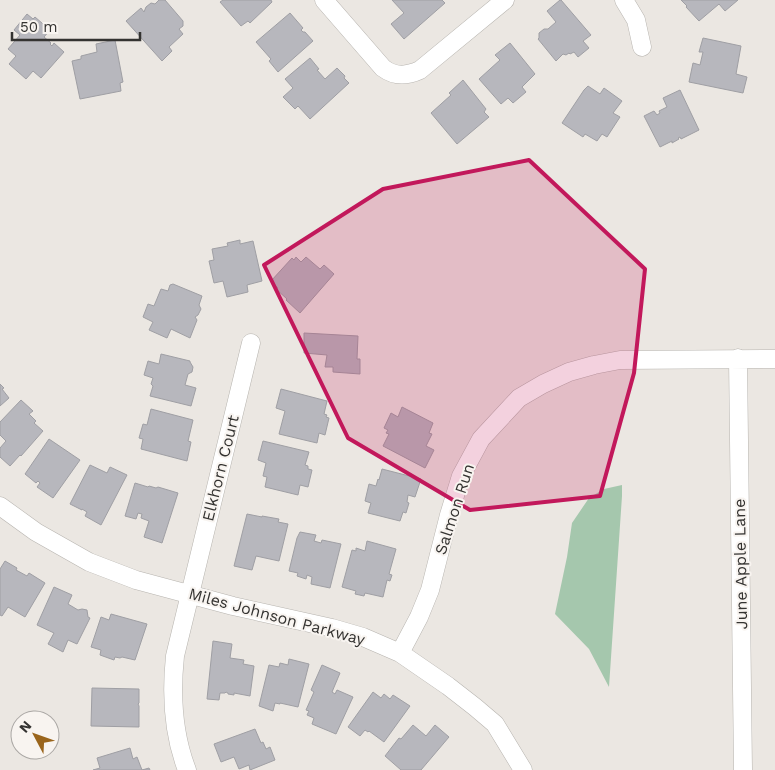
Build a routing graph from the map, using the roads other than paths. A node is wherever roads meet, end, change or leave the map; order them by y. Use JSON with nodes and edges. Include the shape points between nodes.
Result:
{"nodes":[{"id":1,"x":324,"y":0,"type":"edge"},
{"id":2,"x":505,"y":0,"type":"edge"},
{"id":3,"x":624,"y":0,"type":"edge"},
{"id":4,"x":642,"y":47,"type":"dead end"},
{"id":5,"x":251,"y":343,"type":"dead end"},
{"id":6,"x":738,"y":358,"type":"junction"},
{"id":7,"x":775,"y":359,"type":"edge"},
{"id":8,"x":0,"y":506,"type":"edge"},
{"id":9,"x":190,"y":594,"type":"junction"},
{"id":10,"x":400,"y":653,"type":"junction"},
{"id":11,"x":187,"y":770,"type":"edge"},
{"id":12,"x":523,"y":770,"type":"edge"},
{"id":13,"x":743,"y":770,"type":"edge"}],
"edges":[{"from":1,"to":2,"type":"street","via":[[383,68],[402,75],[420,70]]},
{"from":3,"to":4,"type":"street","via":[[636,20]]},
{"from":5,"to":9,"type":"street","name":"Elkhorn Court"},
{"from":6,"to":7,"type":"street","name":"Salmon Run"},
{"from":6,"to":10,"type":"street","name":"Salmon Run","via":[[620,360],[569,372],[519,398],[481,439],[461,476],[430,590]]},
{"from":6,"to":13,"type":"street","name":"June Apple Lane"},
{"from":8,"to":9,"type":"street","name":"Miles Johnson Parkway","via":[[36,532],[89,562],[136,580]]},
{"from":9,"to":10,"type":"street","name":"Miles Johnson Parkway","via":[[332,628]]},
{"from":9,"to":11,"type":"street","name":"Elkhorn Court","via":[[175,656],[172,689],[177,738]]},
{"from":10,"to":12,"type":"street","name":"Miles Johnson Parkway","via":[[448,686],[494,724]]}]}
